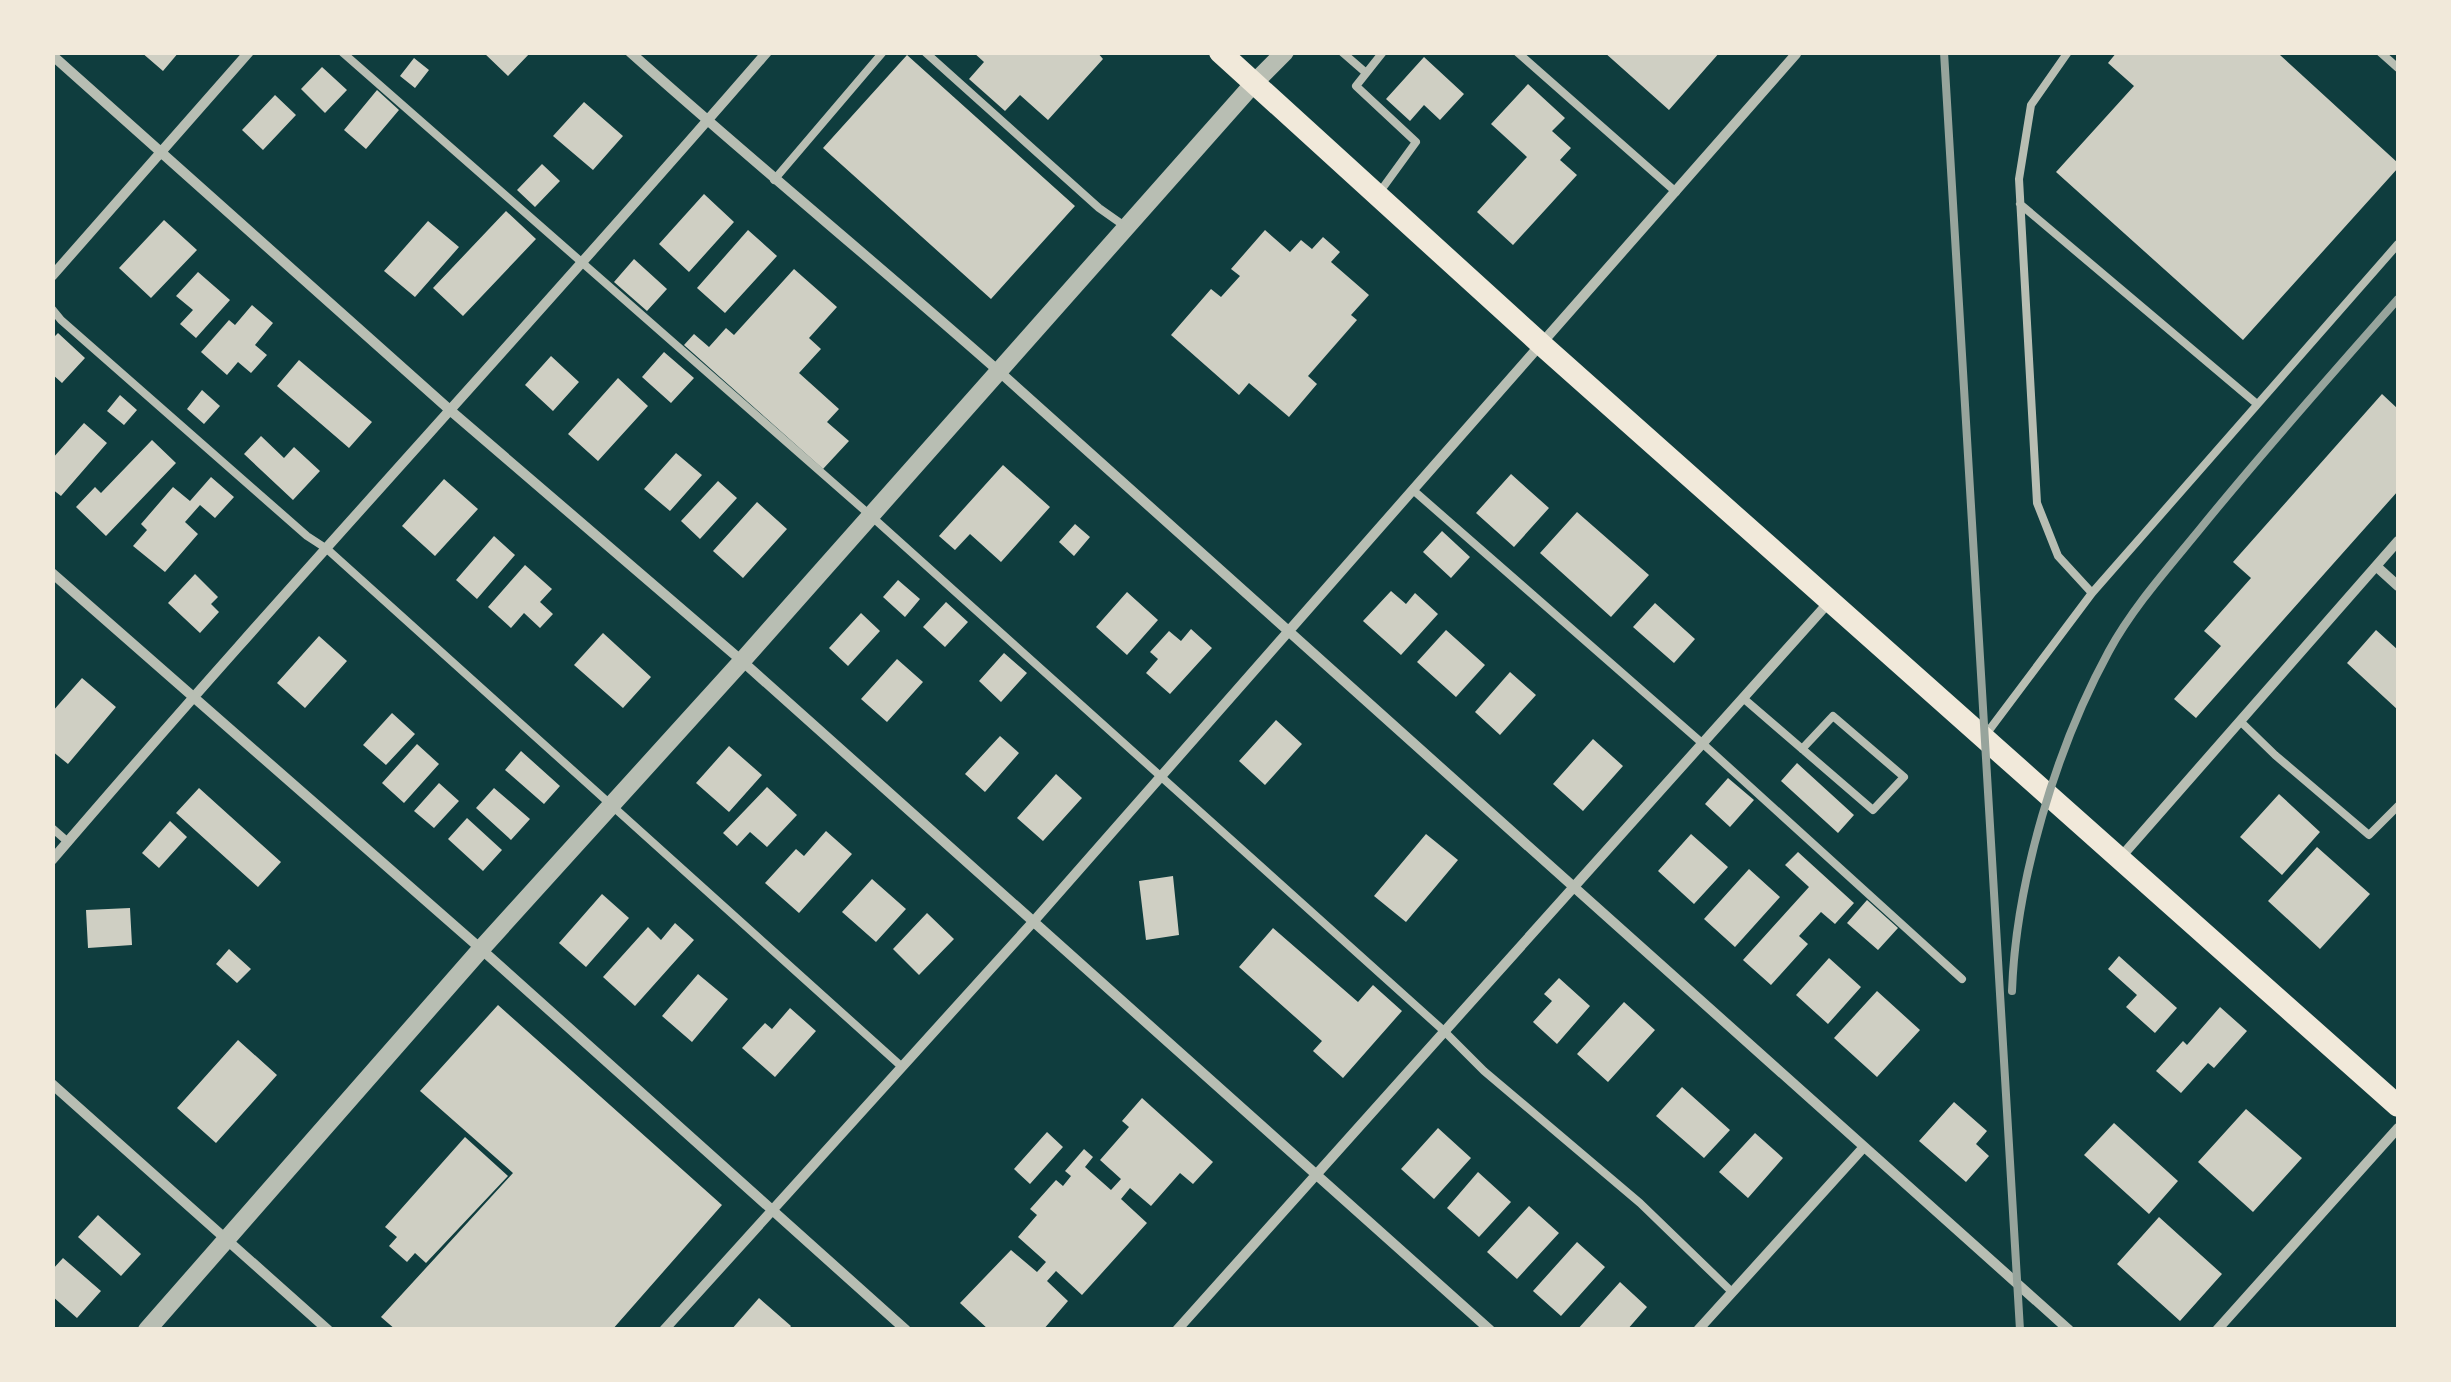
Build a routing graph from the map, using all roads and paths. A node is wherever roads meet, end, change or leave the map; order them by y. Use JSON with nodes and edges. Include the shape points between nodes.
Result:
{"nodes":[{"id":1,"x":249,"y":52,"type":"edge"},
{"id":2,"x":342,"y":52,"type":"edge"},
{"id":3,"x":630,"y":52,"type":"edge"},
{"id":4,"x":768,"y":52,"type":"edge"},
{"id":5,"x":883,"y":52,"type":"edge"},
{"id":6,"x":926,"y":52,"type":"edge"},
{"id":7,"x":1220,"y":52,"type":"edge"},
{"id":8,"x":1285,"y":52,"type":"edge"},
{"id":9,"x":1342,"y":52,"type":"edge"},
{"id":10,"x":1383,"y":52,"type":"edge"},
{"id":11,"x":1516,"y":52,"type":"edge"},
{"id":12,"x":2068,"y":52,"type":"edge"},
{"id":13,"x":2380,"y":52,"type":"edge"},
{"id":14,"x":1795,"y":53,"type":"edge"},
{"id":15,"x":52,"y":55,"type":"edge"},
{"id":16,"x":2398,"y":68,"type":"edge"},
{"id":17,"x":1365,"y":72,"type":"junction"},
{"id":18,"x":1255,"y":82,"type":"junction"},
{"id":19,"x":708,"y":121,"type":"junction"},
{"id":20,"x":160,"y":152,"type":"junction"},
{"id":21,"x":774,"y":180,"type":"junction"},
{"id":22,"x":1676,"y":192,"type":"junction"},
{"id":23,"x":1377,"y":196,"type":"junction"},
{"id":24,"x":2020,"y":204,"type":"junction"},
{"id":25,"x":1127,"y":228,"type":"junction"},
{"id":26,"x":2398,"y":244,"type":"edge"},
{"id":27,"x":583,"y":262,"type":"junction"},
{"id":28,"x":52,"y":276,"type":"edge"},
{"id":29,"x":52,"y":308,"type":"edge"},
{"id":30,"x":1542,"y":345,"type":"junction"},
{"id":31,"x":1000,"y":372,"type":"junction"},
{"id":32,"x":2257,"y":404,"type":"junction"},
{"id":33,"x":451,"y":411,"type":"junction"},
{"id":34,"x":1413,"y":490,"type":"junction"},
{"id":35,"x":871,"y":516,"type":"junction"},
{"id":36,"x":2398,"y":541,"type":"edge"},
{"id":37,"x":327,"y":548,"type":"junction"},
{"id":38,"x":2376,"y":566,"type":"junction"},
{"id":39,"x":52,"y":573,"type":"edge"},
{"id":40,"x":2398,"y":586,"type":"edge"},
{"id":41,"x":2092,"y":593,"type":"junction"},
{"id":42,"x":1830,"y":601,"type":"junction"},
{"id":43,"x":1286,"y":632,"type":"junction"},
{"id":44,"x":742,"y":661,"type":"junction"},
{"id":45,"x":192,"y":698,"type":"junction"},
{"id":46,"x":1744,"y":698,"type":"junction"},
{"id":47,"x":2240,"y":720,"type":"junction"},
{"id":48,"x":1985,"y":737,"type":"junction"},
{"id":49,"x":1702,"y":743,"type":"junction"},
{"id":50,"x":1802,"y":749,"type":"junction"},
{"id":51,"x":1161,"y":776,"type":"junction"},
{"id":52,"x":613,"y":804,"type":"junction"},
{"id":53,"x":2398,"y":806,"type":"edge"},
{"id":54,"x":52,"y":828,"type":"edge"},
{"id":55,"x":68,"y":842,"type":"junction"},
{"id":56,"x":2120,"y":858,"type":"junction"},
{"id":57,"x":52,"y":860,"type":"edge"},
{"id":58,"x":1574,"y":885,"type":"junction"},
{"id":59,"x":1033,"y":922,"type":"junction"},
{"id":60,"x":481,"y":949,"type":"junction"},
{"id":61,"x":1962,"y":979,"type":"dead end"},
{"id":62,"x":1444,"y":1031,"type":"junction"},
{"id":63,"x":901,"y":1066,"type":"junction"},
{"id":64,"x":52,"y":1084,"type":"edge"},
{"id":65,"x":2398,"y":1106,"type":"edge"},
{"id":66,"x":2398,"y":1128,"type":"edge"},
{"id":67,"x":1863,"y":1148,"type":"junction"},
{"id":68,"x":1318,"y":1174,"type":"junction"},
{"id":69,"x":770,"y":1208,"type":"junction"},
{"id":70,"x":227,"y":1239,"type":"junction"},
{"id":71,"x":1732,"y":1292,"type":"junction"},
{"id":72,"x":147,"y":1330,"type":"edge"},
{"id":73,"x":328,"y":1330,"type":"edge"},
{"id":74,"x":664,"y":1330,"type":"edge"},
{"id":75,"x":906,"y":1330,"type":"edge"},
{"id":76,"x":1177,"y":1330,"type":"edge"},
{"id":77,"x":1490,"y":1330,"type":"edge"},
{"id":78,"x":1698,"y":1330,"type":"edge"},
{"id":79,"x":2069,"y":1330,"type":"edge"},
{"id":80,"x":2217,"y":1330,"type":"edge"}],
"edges":[{"from":1,"to":20,"type":"street"},
{"from":2,"to":27,"type":"lane"},
{"from":3,"to":19,"type":"street"},
{"from":4,"to":19,"type":"street"},
{"from":5,"to":21,"type":"lane"},
{"from":6,"to":25,"type":"lane"},
{"from":7,"to":18,"type":"main road"},
{"from":8,"to":18,"type":"street"},
{"from":9,"to":17,"type":"lane"},
{"from":10,"to":17,"type":"lane"},
{"from":11,"to":22,"type":"lane"},
{"from":12,"to":24,"type":"lane","via":[[2031,105]]},
{"from":13,"to":16,"type":"lane"},
{"from":14,"to":22,"type":"street"},
{"from":15,"to":20,"type":"street"},
{"from":17,"to":23,"type":"lane","via":[[1358,90],[1416,142]]},
{"from":18,"to":23,"type":"main road"},
{"from":18,"to":25,"type":"street"},
{"from":19,"to":21,"type":"street"},
{"from":19,"to":27,"type":"street"},
{"from":20,"to":28,"type":"street"},
{"from":20,"to":33,"type":"street"},
{"from":21,"to":31,"type":"street"},
{"from":22,"to":30,"type":"street"},
{"from":23,"to":30,"type":"main road"},
{"from":24,"to":32,"type":"lane"},
{"from":24,"to":41,"type":"lane","via":[[2037,503],[2058,556]]},
{"from":25,"to":31,"type":"street"},
{"from":26,"to":32,"type":"lane"},
{"from":27,"to":33,"type":"street"},
{"from":27,"to":35,"type":"lane"},
{"from":29,"to":37,"type":"lane"},
{"from":30,"to":34,"type":"street"},
{"from":30,"to":42,"type":"main road"},
{"from":31,"to":35,"type":"street"},
{"from":31,"to":43,"type":"street"},
{"from":32,"to":41,"type":"lane"},
{"from":33,"to":37,"type":"street"},
{"from":33,"to":44,"type":"street"},
{"from":34,"to":43,"type":"street"},
{"from":34,"to":49,"type":"lane"},
{"from":35,"to":44,"type":"street"},
{"from":35,"to":51,"type":"lane"},
{"from":36,"to":38,"type":"street"},
{"from":37,"to":45,"type":"street"},
{"from":37,"to":52,"type":"lane"},
{"from":38,"to":40,"type":"street"},
{"from":38,"to":47,"type":"street"},
{"from":39,"to":45,"type":"street"},
{"from":41,"to":48,"type":"lane"},
{"from":42,"to":46,"type":"street"},
{"from":42,"to":48,"type":"main road"},
{"from":43,"to":51,"type":"street"},
{"from":43,"to":58,"type":"street"},
{"from":44,"to":52,"type":"street"},
{"from":44,"to":59,"type":"street"},
{"from":45,"to":55,"type":"street"},
{"from":45,"to":60,"type":"street"},
{"from":46,"to":49,"type":"street"},
{"from":46,"to":50,"type":"lane"},
{"from":47,"to":53,"type":"lane","via":[[2369,835]]},
{"from":47,"to":56,"type":"street"},
{"from":48,"to":56,"type":"main road"},
{"from":49,"to":58,"type":"street"},
{"from":49,"to":61,"type":"lane"},
{"from":50,"to":50,"type":"lane","via":[[1873,810],[1904,777],[1833,716]]},
{"from":51,"to":59,"type":"street"},
{"from":51,"to":62,"type":"lane"},
{"from":52,"to":60,"type":"street"},
{"from":52,"to":63,"type":"lane"},
{"from":54,"to":55,"type":"lane"},
{"from":55,"to":57,"type":"street"},
{"from":56,"to":65,"type":"main road"},
{"from":58,"to":62,"type":"street"},
{"from":58,"to":67,"type":"street"},
{"from":59,"to":63,"type":"street"},
{"from":59,"to":68,"type":"street"},
{"from":60,"to":69,"type":"street"},
{"from":60,"to":70,"type":"street"},
{"from":62,"to":68,"type":"street"},
{"from":62,"to":71,"type":"lane"},
{"from":63,"to":69,"type":"street"},
{"from":64,"to":70,"type":"street"},
{"from":66,"to":80,"type":"street"},
{"from":67,"to":71,"type":"street"},
{"from":67,"to":79,"type":"street"},
{"from":68,"to":76,"type":"street"},
{"from":68,"to":77,"type":"street"},
{"from":69,"to":74,"type":"street"},
{"from":69,"to":75,"type":"street"},
{"from":70,"to":72,"type":"street"},
{"from":70,"to":73,"type":"street"},
{"from":71,"to":78,"type":"street"}]}
